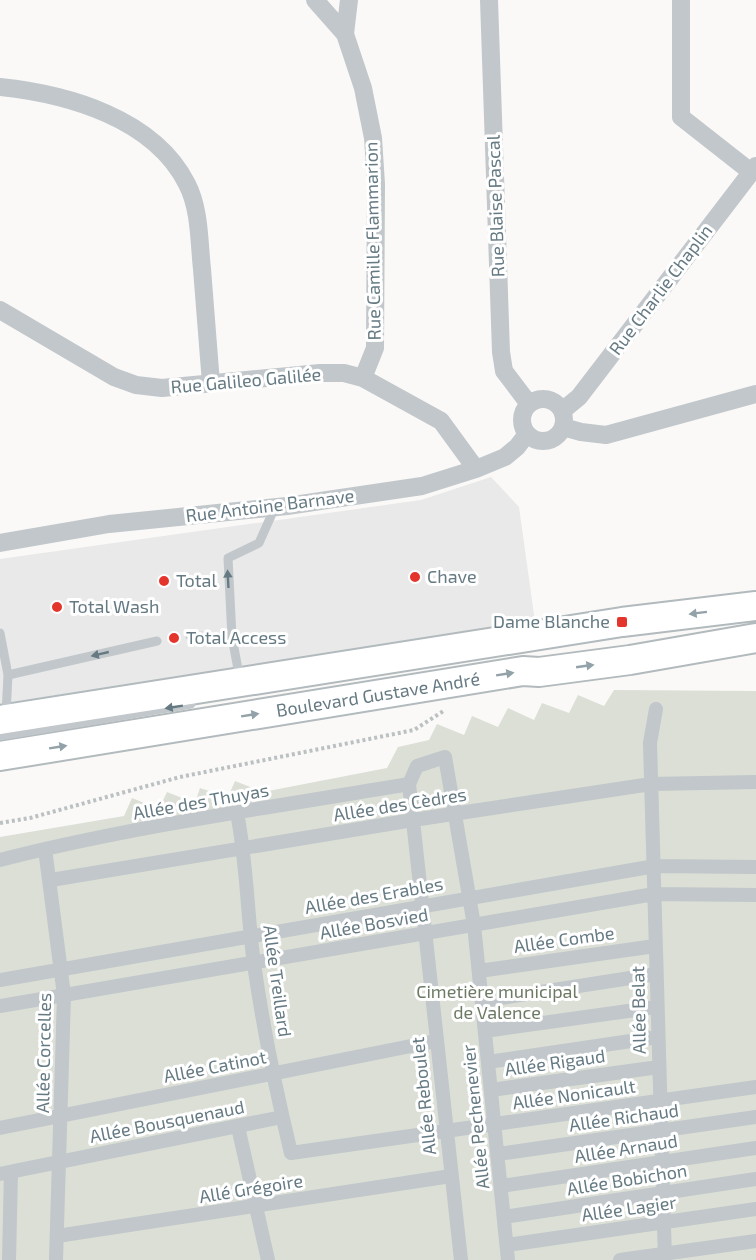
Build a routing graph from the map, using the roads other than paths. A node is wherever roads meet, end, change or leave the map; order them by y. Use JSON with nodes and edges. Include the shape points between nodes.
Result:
{"nodes":[{"id":1,"x":315,"y":0,"type":"edge"},
{"id":2,"x":349,"y":0,"type":"edge"},
{"id":3,"x":489,"y":0,"type":"edge"},
{"id":4,"x":681,"y":0,"type":"edge"},
{"id":5,"x":345,"y":34,"type":"junction"},
{"id":6,"x":0,"y":87,"type":"edge"},
{"id":7,"x":754,"y":169,"type":"edge"},
{"id":8,"x":0,"y":310,"type":"edge"},
{"id":9,"x":363,"y":378,"type":"junction"},
{"id":10,"x":211,"y":383,"type":"junction"},
{"id":11,"x":756,"y":394,"type":"edge"},
{"id":12,"x":529,"y":404,"type":"junction"},
{"id":13,"x":562,"y":419,"type":"junction"},
{"id":14,"x":526,"y":434,"type":"junction"},
{"id":15,"x":476,"y":469,"type":"junction"},
{"id":16,"x":275,"y":507,"type":"junction"},
{"id":17,"x":0,"y":543,"type":"edge"},
{"id":18,"x":756,"y":606,"type":"edge"},
{"id":19,"x":0,"y":633,"type":"edge"},
{"id":20,"x":190,"y":636,"type":"dead end"},
{"id":21,"x":232,"y":637,"type":"junction"},
{"id":22,"x":756,"y":638,"type":"edge"},
{"id":23,"x":157,"y":641,"type":"dead end"},
{"id":24,"x":478,"y":645,"type":"junction"},
{"id":25,"x":417,"y":664,"type":"dead end"},
{"id":26,"x":8,"y":675,"type":"junction"},
{"id":27,"x":241,"y":682,"type":"junction"},
{"id":28,"x":199,"y":703,"type":"dead end"},
{"id":29,"x":656,"y":709,"type":"dead end"},
{"id":30,"x":2,"y":725,"type":"edge"},
{"id":31,"x":0,"y":756,"type":"edge"},
{"id":32,"x":756,"y":782,"type":"edge"},
{"id":33,"x":409,"y":784,"type":"junction"},
{"id":34,"x":651,"y":784,"type":"junction"},
{"id":35,"x":237,"y":813,"type":"junction"},
{"id":36,"x":454,"y":814,"type":"junction"},
{"id":37,"x":413,"y":820,"type":"junction"},
{"id":38,"x":244,"y":848,"type":"junction"},
{"id":39,"x":45,"y":849,"type":"junction"},
{"id":40,"x":0,"y":860,"type":"edge"},
{"id":41,"x":655,"y":866,"type":"junction"},
{"id":42,"x":756,"y":867,"type":"edge"},
{"id":43,"x":51,"y":880,"type":"junction"},
{"id":44,"x":654,"y":894,"type":"junction"},
{"id":45,"x":756,"y":895,"type":"edge"},
{"id":46,"x":468,"y":898,"type":"junction"},
{"id":47,"x":421,"y":906,"type":"junction"},
{"id":48,"x":474,"y":925,"type":"junction"},
{"id":49,"x":424,"y":933,"type":"junction"},
{"id":50,"x":252,"y":936,"type":"junction"},
{"id":51,"x":655,"y":946,"type":"junction"},
{"id":52,"x":254,"y":963,"type":"junction"},
{"id":53,"x":62,"y":969,"type":"junction"},
{"id":54,"x":478,"y":971,"type":"junction"},
{"id":55,"x":656,"y":974,"type":"junction"},
{"id":56,"x":0,"y":980,"type":"edge"},
{"id":57,"x":64,"y":995,"type":"junction"},
{"id":58,"x":482,"y":1001,"type":"junction"},
{"id":59,"x":0,"y":1006,"type":"edge"},
{"id":60,"x":657,"y":1007,"type":"junction"},
{"id":61,"x":485,"y":1032,"type":"junction"},
{"id":62,"x":658,"y":1037,"type":"junction"},
{"id":63,"x":436,"y":1041,"type":"junction"},
{"id":64,"x":488,"y":1062,"type":"junction"},
{"id":65,"x":658,"y":1067,"type":"junction"},
{"id":66,"x":273,"y":1074,"type":"junction"},
{"id":67,"x":756,"y":1087,"type":"edge"},
{"id":68,"x":491,"y":1090,"type":"junction"},
{"id":69,"x":659,"y":1100,"type":"junction"},
{"id":70,"x":60,"y":1117,"type":"junction"},
{"id":71,"x":282,"y":1117,"type":"junction"},
{"id":72,"x":756,"y":1117,"type":"edge"},
{"id":73,"x":495,"y":1124,"type":"junction"},
{"id":74,"x":238,"y":1127,"type":"junction"},
{"id":75,"x":0,"y":1128,"type":"edge"},
{"id":76,"x":446,"y":1131,"type":"junction"},
{"id":77,"x":661,"y":1131,"type":"junction"},
{"id":78,"x":756,"y":1148,"type":"edge"},
{"id":79,"x":291,"y":1153,"type":"joint"},
{"id":80,"x":498,"y":1154,"type":"junction"},
{"id":81,"x":59,"y":1162,"type":"junction"},
{"id":82,"x":662,"y":1162,"type":"junction"},
{"id":83,"x":6,"y":1173,"type":"edge"},
{"id":84,"x":452,"y":1176,"type":"junction"},
{"id":85,"x":756,"y":1179,"type":"edge"},
{"id":86,"x":501,"y":1186,"type":"junction"},
{"id":87,"x":663,"y":1193,"type":"junction"},
{"id":88,"x":256,"y":1206,"type":"junction"},
{"id":89,"x":756,"y":1209,"type":"edge"},
{"id":90,"x":504,"y":1217,"type":"junction"},
{"id":91,"x":664,"y":1222,"type":"junction"},
{"id":92,"x":57,"y":1236,"type":"junction"},
{"id":93,"x":756,"y":1241,"type":"edge"},
{"id":94,"x":507,"y":1245,"type":"junction"},
{"id":95,"x":665,"y":1257,"type":"edge"},
{"id":96,"x":9,"y":1260,"type":"edge"},
{"id":97,"x":56,"y":1260,"type":"edge"},
{"id":98,"x":267,"y":1260,"type":"edge"},
{"id":99,"x":461,"y":1260,"type":"edge"},
{"id":100,"x":508,"y":1260,"type":"edge"},
{"id":101,"x":620,"y":1260,"type":"edge"}],
"edges":[{"from":1,"to":5,"type":"street","name":"Rue Camille Flammarion"},
{"from":2,"to":5,"type":"street","name":"Rue Camille Flammarion"},
{"from":3,"to":12,"type":"street","name":"Rue Blaise Pascal","via":[[501,352],[504,371]]},
{"from":4,"to":7,"type":"street","via":[[681,117]]},
{"from":5,"to":9,"type":"street","name":"Rue Camille Flammarion","via":[[374,138],[376,173],[375,348]]},
{"from":6,"to":10,"type":"street","via":[[73,101],[118,120],[148,138],[175,163],[189,186],[197,218]]},
{"from":7,"to":13,"type":"street","name":"Rue Charlie Chaplin"},
{"from":8,"to":10,"type":"street","name":"Rue Galileo Galilée","via":[[114,377],[136,385],[162,388]]},
{"from":9,"to":10,"type":"street","name":"Rue Galileo Galilée","via":[[320,373]]},
{"from":9,"to":15,"type":"street","name":"Rue Galileo Galilée","via":[[441,421]]},
{"from":11,"to":13,"type":"street","via":[[606,435],[581,432]]},
{"from":12,"to":13,"type":"street","via":[[544,398],[555,402]]},
{"from":12,"to":14,"type":"street","via":[[521,419]]},
{"from":13,"to":14,"type":"street","via":[[561,432],[552,440],[541,442]]},
{"from":14,"to":15,"type":"street","name":"Rue Antoine Barnave","via":[[505,458]]},
{"from":15,"to":16,"type":"street","name":"Rue Antoine Barnave","via":[[422,486]]},
{"from":16,"to":17,"type":"street","name":"Rue Antoine Barnave","via":[[110,524]]},
{"from":21,"to":16,"type":"lane","one_way":true,"via":[[228,558],[259,543]]},
{"from":18,"to":24,"type":"main road","name":"Boulevard Gustave André","one_way":true},
{"from":19,"to":26,"type":"lane"},
{"from":20,"to":21,"type":"lane"},
{"from":21,"to":27,"type":"lane"},
{"from":31,"to":22,"type":"main road","name":"Boulevard Gustave André","one_way":true,"via":[[523,671],[630,660]]},
{"from":23,"to":26,"type":"lane","one_way":true},
{"from":24,"to":25,"type":"lane"},
{"from":24,"to":27,"type":"main road","name":"Boulevard Gustave André"},
{"from":26,"to":30,"type":"lane"},
{"from":27,"to":30,"type":"main road","name":"Boulevard Gustave André"},
{"from":28,"to":30,"type":"lane","one_way":true},
{"from":29,"to":34,"type":"street","name":"Allée Belat","via":[[650,743]]},
{"from":32,"to":34,"type":"street","name":"Allée des Cèdres"},
{"from":33,"to":35,"type":"street","name":"Allée des Thuyas"},
{"from":33,"to":36,"type":"street","name":"Allée Pechenevier","via":[[417,766],[445,757]]},
{"from":33,"to":37,"type":"street","name":"Allée Reboulet"},
{"from":34,"to":36,"type":"street","name":"Allée des Cèdres"},
{"from":34,"to":41,"type":"street","name":"Allée Belat"},
{"from":35,"to":38,"type":"street","name":"Allée Treillard"},
{"from":35,"to":39,"type":"street","name":"Allée des Thuyas"},
{"from":36,"to":37,"type":"street","name":"Allée des Cèdres"},
{"from":36,"to":46,"type":"street","name":"Allée Pechenevier"},
{"from":37,"to":38,"type":"street","name":"Allée des Cèdres"},
{"from":37,"to":47,"type":"street","name":"Allée Reboulet"},
{"from":38,"to":43,"type":"street","name":"Allée des Cèdres"},
{"from":38,"to":50,"type":"street","name":"Allée Treillard"},
{"from":39,"to":40,"type":"street","name":"Allée des Thuyas"},
{"from":39,"to":43,"type":"street","name":"Allée Corcelles"},
{"from":41,"to":42,"type":"street","name":"Allée des Erables"},
{"from":41,"to":44,"type":"street","name":"Allée Belat"},
{"from":41,"to":46,"type":"street","name":"Allée des Erables"},
{"from":43,"to":53,"type":"street","name":"Allée Corcelles"},
{"from":44,"to":45,"type":"street","name":"Allée Bosvied"},
{"from":44,"to":48,"type":"street","name":"Allée Bosvied"},
{"from":44,"to":51,"type":"street","name":"Allée Belat"},
{"from":46,"to":47,"type":"street","name":"Allée des Erables"},
{"from":46,"to":48,"type":"street","name":"Allée Pechenevier"},
{"from":47,"to":49,"type":"street","name":"Allée Reboulet"},
{"from":47,"to":50,"type":"street","name":"Allée des Erables"},
{"from":48,"to":49,"type":"street","name":"Allée Bosvied"},
{"from":48,"to":54,"type":"street","name":"Allée Pechenevier"},
{"from":49,"to":52,"type":"street","name":"Allée Bosvied"},
{"from":49,"to":63,"type":"street","name":"Allée Reboulet"},
{"from":50,"to":52,"type":"street","name":"Allée Treillard"},
{"from":50,"to":53,"type":"street","name":"Allée des Erables"},
{"from":51,"to":54,"type":"street","name":"Allée Combe"},
{"from":51,"to":55,"type":"street","name":"Allée Belat"},
{"from":52,"to":57,"type":"street","name":"Allée Bosvied"},
{"from":52,"to":66,"type":"street","name":"Allée Treillard"},
{"from":53,"to":56,"type":"street","name":"Allée des Erables"},
{"from":53,"to":57,"type":"street","name":"Allée Corcelles"},
{"from":54,"to":58,"type":"street","name":"Allée Pechenevier"},
{"from":55,"to":58,"type":"street"},
{"from":55,"to":60,"type":"street","name":"Allée Belat"},
{"from":57,"to":59,"type":"street","name":"Allée Bosvied"},
{"from":57,"to":70,"type":"street","name":"Allée Corcelles"},
{"from":58,"to":61,"type":"street","name":"Allée Pechenevier"},
{"from":60,"to":61,"type":"street"},
{"from":60,"to":62,"type":"street","name":"Allée Belat"},
{"from":61,"to":64,"type":"street","name":"Allée Pechenevier"},
{"from":62,"to":64,"type":"street"},
{"from":62,"to":65,"type":"street","name":"Allée Belat"},
{"from":63,"to":66,"type":"street","name":"Allée Catinot"},
{"from":63,"to":76,"type":"street","name":"Allée Reboulet"},
{"from":64,"to":68,"type":"street","name":"Allée Pechenevier"},
{"from":65,"to":68,"type":"street","name":"Allée Rigaud"},
{"from":65,"to":69,"type":"street","name":"Allée Belat"},
{"from":66,"to":70,"type":"street","name":"Allée Catinot"},
{"from":66,"to":71,"type":"street","name":"Allée Treillard"},
{"from":67,"to":69,"type":"street","name":"Allée Nonicault"},
{"from":68,"to":73,"type":"street","name":"Allée Pechenevier"},
{"from":69,"to":73,"type":"street","name":"Allée Nonicault"},
{"from":69,"to":77,"type":"street","name":"Allée Belat"},
{"from":70,"to":75,"type":"street","name":"Allée Catinot"},
{"from":70,"to":81,"type":"street","name":"Allée Corcelles"},
{"from":71,"to":74,"type":"street","name":"Allée Bousquenaud"},
{"from":71,"to":79,"type":"street","name":"Allée Treillard"},
{"from":72,"to":77,"type":"street","name":"Allée Richaud"},
{"from":73,"to":76,"type":"street","name":"Allée Nonicault"},
{"from":73,"to":80,"type":"street","name":"Allée Pechenevier"},
{"from":74,"to":81,"type":"street","name":"Allée Bousquenaud"},
{"from":74,"to":88,"type":"street"},
{"from":76,"to":79,"type":"street","name":"Allée Nonicault"},
{"from":76,"to":84,"type":"street","name":"Allée Reboulet"},
{"from":77,"to":80,"type":"street","name":"Allée Richaud"},
{"from":77,"to":82,"type":"street","name":"Allée Belat"},
{"from":78,"to":82,"type":"street","name":"Allée Arnaud"},
{"from":80,"to":86,"type":"street","name":"Allée Pechenevier"},
{"from":81,"to":83,"type":"street","name":"Allée Bousquenaud"},
{"from":81,"to":92,"type":"street","name":"Allée Corcelles"},
{"from":82,"to":86,"type":"street","name":"Allée Arnaud"},
{"from":82,"to":87,"type":"street","name":"Allée Belat"},
{"from":83,"to":96,"type":"street"},
{"from":84,"to":88,"type":"street","name":"Allé Grégoire"},
{"from":84,"to":99,"type":"street","name":"Allée Reboulet"},
{"from":85,"to":87,"type":"street","name":"Allée Bobichon"},
{"from":86,"to":90,"type":"street","name":"Allée Pechenevier"},
{"from":87,"to":90,"type":"street","name":"Allée Bobichon"},
{"from":87,"to":91,"type":"street","name":"Allée Belat"},
{"from":88,"to":92,"type":"street","name":"Allé Grégoire"},
{"from":88,"to":98,"type":"street"},
{"from":89,"to":91,"type":"street","name":"Allée Lagier"},
{"from":90,"to":94,"type":"street","name":"Allée Pechenevier"},
{"from":91,"to":94,"type":"street","name":"Allée Lagier"},
{"from":91,"to":95,"type":"street","name":"Allée Belat"},
{"from":92,"to":97,"type":"street","name":"Allée Corcelles"},
{"from":93,"to":95,"type":"street"},
{"from":94,"to":100,"type":"street","name":"Allée Pechenevier"},
{"from":95,"to":101,"type":"street"}]}
